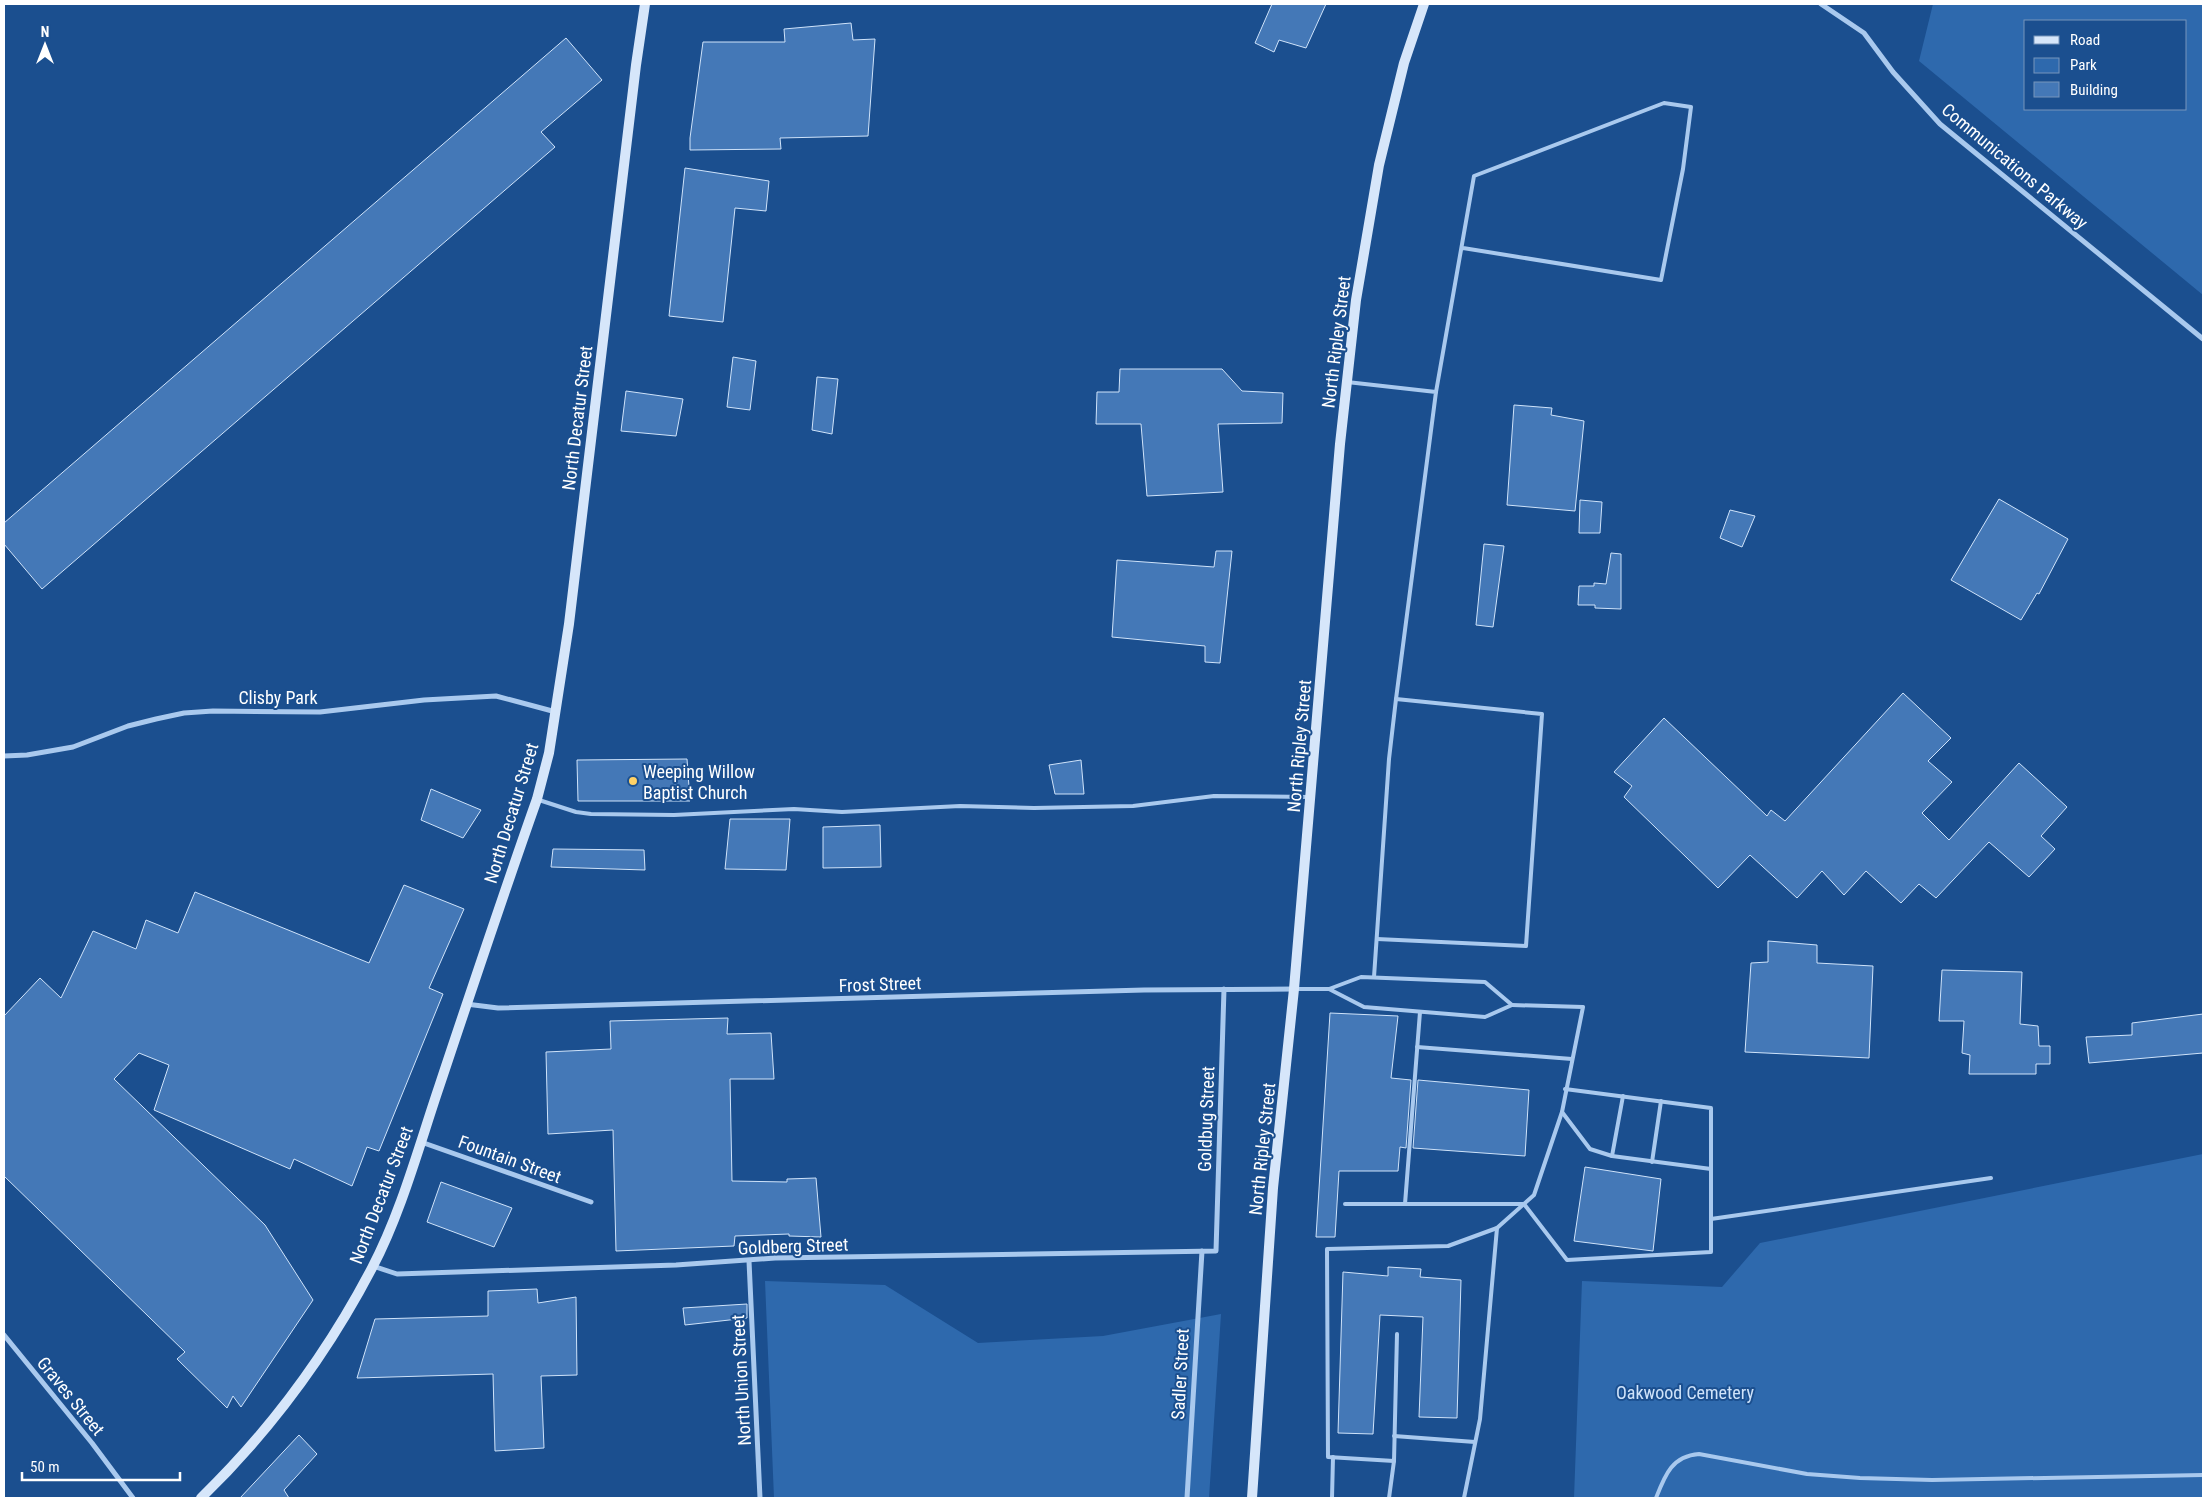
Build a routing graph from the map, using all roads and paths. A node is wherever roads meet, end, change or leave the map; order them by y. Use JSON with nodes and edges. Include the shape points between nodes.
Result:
{"nodes":[{"id":1,"x":645,"y":4,"type":"edge"},
{"id":2,"x":1424,"y":4,"type":"edge"},
{"id":3,"x":1821,"y":4,"type":"edge"},
{"id":4,"x":1462,"y":248,"type":"junction"},
{"id":5,"x":2203,"y":339,"type":"edge"},
{"id":6,"x":1347,"y":382,"type":"junction"},
{"id":7,"x":1436,"y":392,"type":"junction"},
{"id":8,"x":1396,"y":699,"type":"junction"},
{"id":9,"x":556,"y":712,"type":"junction"},
{"id":10,"x":4,"y":756,"type":"edge"},
{"id":11,"x":1311,"y":797,"type":"junction"},
{"id":12,"x":537,"y":799,"type":"junction"},
{"id":13,"x":1377,"y":939,"type":"junction"},
{"id":14,"x":1374,"y":977,"type":"junction"},
{"id":15,"x":1224,"y":989,"type":"junction"},
{"id":16,"x":1294,"y":989,"type":"junction"},
{"id":17,"x":1329,"y":989,"type":"junction"},
{"id":18,"x":466,"y":1004,"type":"junction"},
{"id":19,"x":1512,"y":1005,"type":"junction"},
{"id":20,"x":1420,"y":1012,"type":"junction"},
{"id":21,"x":1417,"y":1046,"type":"junction"},
{"id":22,"x":1572,"y":1059,"type":"junction"},
{"id":23,"x":1565,"y":1089,"type":"junction"},
{"id":24,"x":1623,"y":1096,"type":"junction"},
{"id":25,"x":1661,"y":1101,"type":"junction"},
{"id":26,"x":1562,"y":1112,"type":"junction"},
{"id":27,"x":421,"y":1142,"type":"junction"},
{"id":28,"x":1612,"y":1156,"type":"junction"},
{"id":29,"x":1652,"y":1162,"type":"junction"},
{"id":30,"x":1711,"y":1169,"type":"junction"},
{"id":31,"x":1991,"y":1178,"type":"dead end"},
{"id":32,"x":591,"y":1202,"type":"dead end"},
{"id":33,"x":1345,"y":1204,"type":"dead end"},
{"id":34,"x":1405,"y":1204,"type":"junction"},
{"id":35,"x":1524,"y":1204,"type":"junction"},
{"id":36,"x":1711,"y":1219,"type":"junction"},
{"id":37,"x":1497,"y":1228,"type":"junction"},
{"id":38,"x":1202,"y":1251,"type":"junction"},
{"id":39,"x":1216,"y":1251,"type":"joint"},
{"id":40,"x":749,"y":1261,"type":"junction"},
{"id":41,"x":373,"y":1266,"type":"junction"},
{"id":42,"x":1397,"y":1334,"type":"dead end"},
{"id":43,"x":4,"y":1336,"type":"edge"},
{"id":44,"x":1394,"y":1436,"type":"junction"},
{"id":45,"x":1475,"y":1442,"type":"junction"},
{"id":46,"x":1333,"y":1457,"type":"junction"},
{"id":47,"x":1394,"y":1461,"type":"junction"},
{"id":48,"x":2203,"y":1475,"type":"edge"},
{"id":49,"x":133,"y":1498,"type":"edge"},
{"id":50,"x":201,"y":1498,"type":"edge"},
{"id":51,"x":760,"y":1498,"type":"edge"},
{"id":52,"x":1187,"y":1498,"type":"edge"},
{"id":53,"x":1252,"y":1498,"type":"edge"},
{"id":54,"x":1332,"y":1498,"type":"edge"},
{"id":55,"x":1389,"y":1498,"type":"edge"},
{"id":56,"x":1464,"y":1498,"type":"edge"},
{"id":57,"x":1656,"y":1498,"type":"edge"}],
"edges":[{"from":1,"to":9,"type":"street","name":"North Decatur Street"},
{"from":2,"to":6,"type":"street","name":"North Ripley Street","via":[[1404,62],[1379,165],[1356,300]]},
{"from":3,"to":5,"type":"street","name":"Communications Parkway","via":[[1864,33],[1940,124]]},
{"from":4,"to":4,"type":"lane","via":[[1474,176],[1664,103],[1691,107],[1683,169],[1661,280]]},
{"from":4,"to":7,"type":"lane"},
{"from":6,"to":7,"type":"lane"},
{"from":6,"to":11,"type":"street","name":"North Ripley Street"},
{"from":7,"to":8,"type":"lane"},
{"from":8,"to":13,"type":"lane"},
{"from":8,"to":13,"type":"lane","via":[[1542,714],[1526,946]]},
{"from":9,"to":10,"type":"street","name":"Clisby Park","via":[[496,696],[424,700],[320,712],[203,712],[128,726],[73,747]]},
{"from":9,"to":12,"type":"street","name":"North Decatur Street"},
{"from":11,"to":12,"type":"lane","via":[[1214,796],[1133,806],[960,806],[842,812],[794,809],[674,815],[591,814]]},
{"from":11,"to":16,"type":"street","name":"North Ripley Street"},
{"from":12,"to":18,"type":"street","name":"North Decatur Street"},
{"from":13,"to":14,"type":"lane"},
{"from":14,"to":17,"type":"lane","via":[[1361,977]]},
{"from":14,"to":19,"type":"lane","via":[[1485,982]]},
{"from":15,"to":16,"type":"street","name":"Frost Street"},
{"from":15,"to":18,"type":"street","name":"Frost Street","via":[[498,1008]]},
{"from":15,"to":39,"type":"street","name":"Goldbug Street"},
{"from":16,"to":17,"type":"lane"},
{"from":16,"to":53,"type":"street","name":"North Ripley Street","via":[[1273,1188]]},
{"from":17,"to":20,"type":"lane","via":[[1364,1007]]},
{"from":18,"to":27,"type":"street","name":"North Decatur Street"},
{"from":19,"to":20,"type":"lane","via":[[1485,1017]]},
{"from":19,"to":22,"type":"lane","via":[[1583,1007]]},
{"from":20,"to":21,"type":"lane"},
{"from":21,"to":22,"type":"lane"},
{"from":21,"to":34,"type":"lane"},
{"from":22,"to":23,"type":"lane"},
{"from":23,"to":24,"type":"lane"},
{"from":23,"to":26,"type":"lane"},
{"from":24,"to":25,"type":"lane"},
{"from":24,"to":28,"type":"lane"},
{"from":25,"to":29,"type":"lane"},
{"from":25,"to":30,"type":"lane","via":[[1711,1108]]},
{"from":26,"to":28,"type":"lane","via":[[1590,1149]]},
{"from":26,"to":35,"type":"lane","via":[[1534,1194]]},
{"from":27,"to":32,"type":"street","name":"Fountain Street"},
{"from":27,"to":41,"type":"street","name":"North Decatur Street"},
{"from":28,"to":29,"type":"lane"},
{"from":29,"to":30,"type":"lane"},
{"from":30,"to":36,"type":"lane"},
{"from":31,"to":36,"type":"lane"},
{"from":33,"to":34,"type":"lane"},
{"from":34,"to":35,"type":"lane"},
{"from":35,"to":36,"type":"lane","via":[[1567,1260],[1711,1252]]},
{"from":35,"to":37,"type":"lane"},
{"from":37,"to":45,"type":"lane","via":[[1480,1419]]},
{"from":37,"to":46,"type":"lane","via":[[1448,1246],[1327,1249],[1328,1457]]},
{"from":38,"to":39,"type":"street","name":"Goldberg Street"},
{"from":38,"to":40,"type":"street","name":"Goldberg Street"},
{"from":38,"to":52,"type":"street","name":"Sadler Street"},
{"from":40,"to":41,"type":"street","name":"Goldberg Street","via":[[397,1274]]},
{"from":40,"to":51,"type":"street","name":"North Union Street"},
{"from":41,"to":50,"type":"street","name":"North Decatur Street","via":[[339,1328],[303,1382],[233,1467]]},
{"from":42,"to":44,"type":"lane"},
{"from":43,"to":49,"type":"street","name":"Graves Street"},
{"from":44,"to":45,"type":"lane"},
{"from":44,"to":47,"type":"lane"},
{"from":45,"to":56,"type":"lane"},
{"from":46,"to":47,"type":"lane"},
{"from":46,"to":54,"type":"lane"},
{"from":47,"to":55,"type":"lane"},
{"from":48,"to":57,"type":"lane","via":[[1932,1480],[1860,1478],[1807,1474],[1700,1454],[1678,1460],[1670,1468]]}]}
